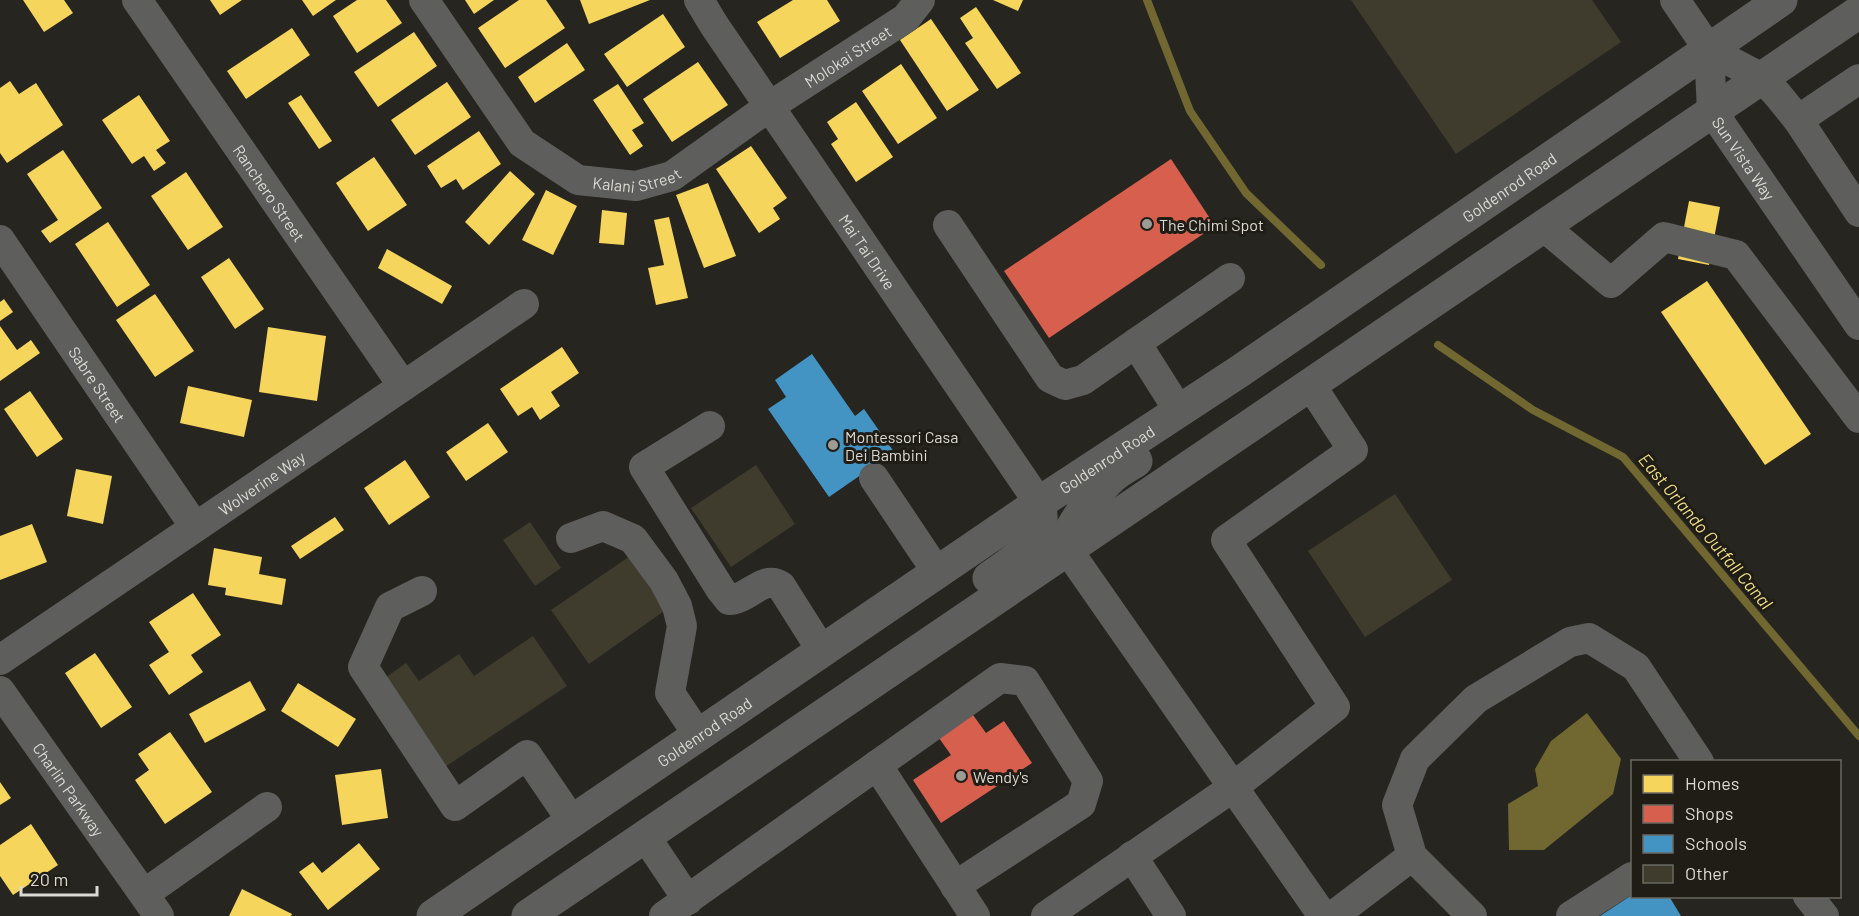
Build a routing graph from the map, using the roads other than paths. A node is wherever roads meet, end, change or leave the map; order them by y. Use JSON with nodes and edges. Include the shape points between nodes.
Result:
{"nodes":[{"id":1,"x":137,"y":0,"type":"edge"},
{"id":2,"x":424,"y":0,"type":"edge"},
{"id":3,"x":699,"y":0,"type":"edge"},
{"id":4,"x":920,"y":0,"type":"edge"},
{"id":5,"x":1675,"y":0,"type":"edge"},
{"id":6,"x":1782,"y":0,"type":"edge"},
{"id":7,"x":1859,"y":12,"type":"edge"},
{"id":8,"x":1709,"y":50,"type":"junction"},
{"id":9,"x":1762,"y":78,"type":"junction"},
{"id":10,"x":1859,"y":80,"type":"edge"},
{"id":11,"x":770,"y":106,"type":"junction"},
{"id":12,"x":1712,"y":111,"type":"junction"},
{"id":13,"x":1798,"y":120,"type":"junction"},
{"id":14,"x":1859,"y":212,"type":"edge"},
{"id":15,"x":948,"y":225,"type":"dead end"},
{"id":16,"x":1543,"y":226,"type":"junction"},
{"id":17,"x":0,"y":240,"type":"edge"},
{"id":18,"x":1230,"y":278,"type":"dead end"},
{"id":19,"x":524,"y":304,"type":"dead end"},
{"id":20,"x":1859,"y":325,"type":"edge"},
{"id":21,"x":1136,"y":343,"type":"junction"},
{"id":22,"x":1240,"y":371,"type":"junction"},
{"id":23,"x":1310,"y":384,"type":"junction"},
{"id":24,"x":403,"y":386,"type":"junction"},
{"id":25,"x":1179,"y":411,"type":"junction"},
{"id":26,"x":1859,"y":418,"type":"edge"},
{"id":27,"x":710,"y":426,"type":"dead end"},
{"id":28,"x":874,"y":478,"type":"dead end"},
{"id":29,"x":1039,"y":503,"type":"junction"},
{"id":30,"x":195,"y":527,"type":"junction"},
{"id":31,"x":571,"y":538,"type":"dead end"},
{"id":32,"x":1066,"y":549,"type":"junction"},
{"id":33,"x":937,"y":572,"type":"junction"},
{"id":34,"x":422,"y":591,"type":"dead end"},
{"id":35,"x":822,"y":651,"type":"junction"},
{"id":36,"x":0,"y":660,"type":"edge"},
{"id":37,"x":0,"y":691,"type":"edge"},
{"id":38,"x":850,"y":697,"type":"junction"},
{"id":39,"x":698,"y":735,"type":"junction"},
{"id":40,"x":1697,"y":760,"type":"edge"},
{"id":41,"x":880,"y":763,"type":"junction"},
{"id":42,"x":1232,"y":788,"type":"junction"},
{"id":43,"x":267,"y":807,"type":"dead end"},
{"id":44,"x":572,"y":821,"type":"junction"},
{"id":45,"x":645,"y":836,"type":"junction"},
{"id":46,"x":1132,"y":856,"type":"junction"},
{"id":47,"x":1412,"y":856,"type":"junction"},
{"id":48,"x":1631,"y":878,"type":"edge"},
{"id":49,"x":955,"y":886,"type":"junction"},
{"id":50,"x":1809,"y":898,"type":"edge"},
{"id":51,"x":152,"y":905,"type":"edge"},
{"id":52,"x":676,"y":908,"type":"edge"},
{"id":53,"x":433,"y":916,"type":"edge"},
{"id":54,"x":528,"y":916,"type":"edge"},
{"id":55,"x":975,"y":916,"type":"edge"},
{"id":56,"x":1046,"y":916,"type":"edge"},
{"id":57,"x":1171,"y":916,"type":"edge"},
{"id":58,"x":1323,"y":916,"type":"edge"},
{"id":59,"x":1333,"y":916,"type":"edge"},
{"id":60,"x":1472,"y":916,"type":"edge"},
{"id":61,"x":1571,"y":916,"type":"edge"},
{"id":62,"x":1824,"y":916,"type":"edge"}],
"edges":[{"from":1,"to":24,"type":"street","name":"Ranchero Street"},
{"from":2,"to":11,"type":"street","name":"Kalani Street","via":[[522,143],[578,180],[636,186],[672,176]]},
{"from":3,"to":11,"type":"street","name":"Mai Tai Drive"},
{"from":4,"to":11,"type":"street","name":"Molokai Street","via":[[906,18]]},
{"from":5,"to":8,"type":"street"},
{"from":6,"to":8,"type":"main road","name":"Goldenrod Road"},
{"from":7,"to":9,"type":"main road"},
{"from":8,"to":9,"type":"street"},
{"from":8,"to":12,"type":"street","name":"Sun Vista Way"},
{"from":8,"to":22,"type":"main road","name":"Goldenrod Road"},
{"from":9,"to":12,"type":"main road"},
{"from":9,"to":13,"type":"street"},
{"from":10,"to":13,"type":"street"},
{"from":11,"to":29,"type":"street","name":"Mai Tai Drive"},
{"from":12,"to":16,"type":"main road"},
{"from":12,"to":20,"type":"street","name":"Sun Vista Way"},
{"from":13,"to":14,"type":"street"},
{"from":15,"to":21,"type":"street","via":[[1050,378],[1065,385],[1083,380]]},
{"from":16,"to":23,"type":"main road"},
{"from":16,"to":26,"type":"street","via":[[1611,283],[1664,237],[1736,255]]},
{"from":17,"to":30,"type":"street","name":"Sabre Street"},
{"from":18,"to":21,"type":"street"},
{"from":19,"to":24,"type":"street","name":"Wolverine Way"},
{"from":21,"to":25,"type":"street"},
{"from":22,"to":25,"type":"main road","name":"Goldenrod Road"},
{"from":22,"to":32,"type":"main road","via":[[1239,386],[1230,395],[1113,477],[1080,517],[1066,541]]},
{"from":23,"to":32,"type":"main road"},
{"from":23,"to":42,"type":"street","via":[[1353,450],[1226,540],[1335,707]]},
{"from":24,"to":30,"type":"street","name":"Wolverine Way"},
{"from":25,"to":29,"type":"main road","name":"Goldenrod Road"},
{"from":27,"to":35,"type":"street","via":[[644,467],[729,600],[775,581]]},
{"from":28,"to":33,"type":"street"},
{"from":29,"to":33,"type":"main road","name":"Goldenrod Road"},
{"from":29,"to":38,"type":"main road","via":[[1041,522],[1031,543],[1014,562],[863,662],[856,672]]},
{"from":30,"to":36,"type":"street","name":"Wolverine Way"},
{"from":31,"to":39,"type":"street","via":[[603,526],[633,539],[664,581],[682,626],[670,693]]},
{"from":32,"to":38,"type":"main road"},
{"from":32,"to":42,"type":"street"},
{"from":33,"to":35,"type":"main road","name":"Goldenrod Road"},
{"from":34,"to":44,"type":"street","via":[[390,607],[363,667],[369,677],[454,806],[527,755]]},
{"from":35,"to":39,"type":"main road","name":"Goldenrod Road"},
{"from":37,"to":51,"type":"street","name":"Charlin Parkway"},
{"from":38,"to":45,"type":"main road"},
{"from":39,"to":44,"type":"main road","name":"Goldenrod Road"},
{"from":40,"to":47,"type":"street","via":[[1636,667],[1589,638],[1570,642],[1476,699],[1414,759],[1397,805]]},
{"from":41,"to":49,"type":"street"},
{"from":41,"to":49,"type":"street","via":[[1000,678],[1025,681],[1088,781],[1081,804]]},
{"from":41,"to":52,"type":"street"},
{"from":42,"to":46,"type":"street"},
{"from":42,"to":58,"type":"street"},
{"from":43,"to":51,"type":"street"},
{"from":44,"to":53,"type":"main road","name":"Goldenrod Road"},
{"from":45,"to":52,"type":"street"},
{"from":45,"to":54,"type":"main road"},
{"from":46,"to":56,"type":"street"},
{"from":46,"to":57,"type":"street"},
{"from":47,"to":59,"type":"street"},
{"from":47,"to":60,"type":"street"},
{"from":48,"to":61,"type":"street"},
{"from":49,"to":55,"type":"street"},
{"from":50,"to":62,"type":"street"}]}
